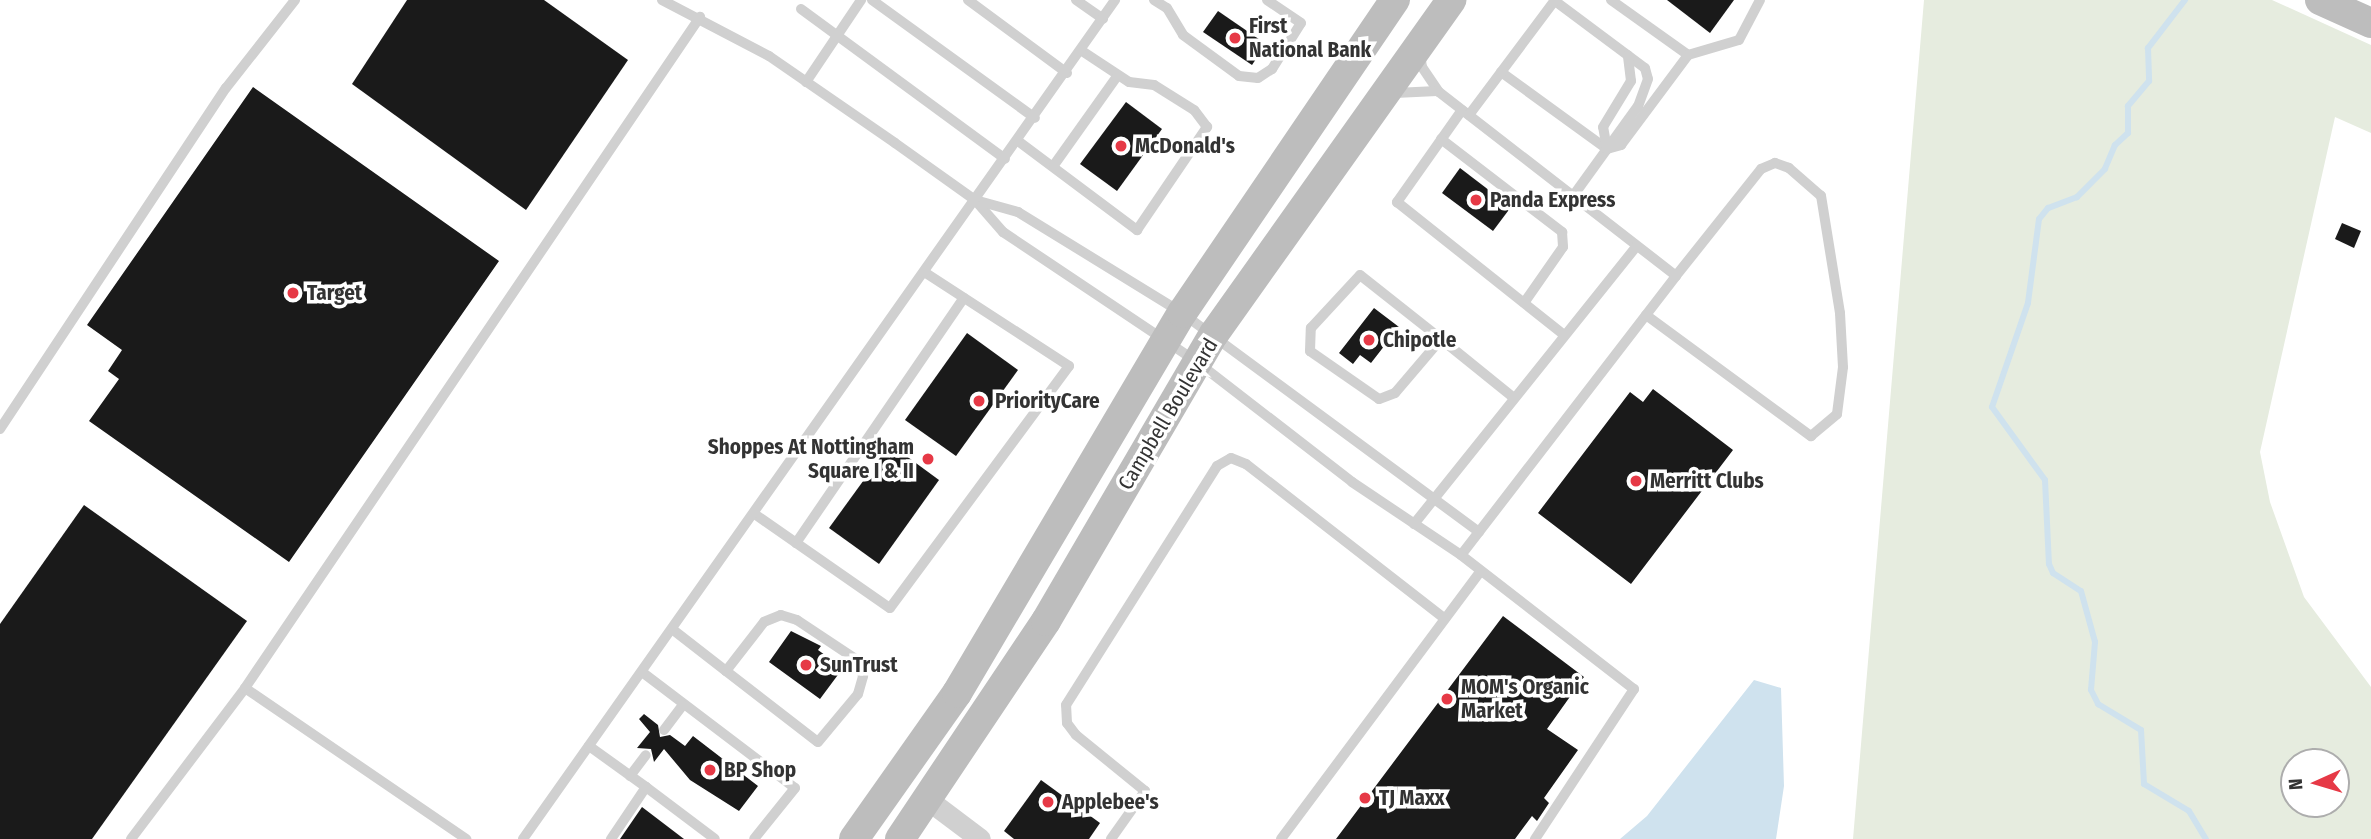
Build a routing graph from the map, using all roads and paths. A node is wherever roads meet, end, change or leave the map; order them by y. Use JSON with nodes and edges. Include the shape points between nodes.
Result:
{"nodes":[{"id":1,"x":295,"y":0,"type":"edge"},
{"id":2,"x":662,"y":0,"type":"edge"},
{"id":3,"x":861,"y":0,"type":"edge"},
{"id":4,"x":872,"y":0,"type":"edge"},
{"id":5,"x":968,"y":0,"type":"edge"},
{"id":6,"x":1076,"y":0,"type":"edge"},
{"id":7,"x":1115,"y":0,"type":"edge"},
{"id":8,"x":1154,"y":0,"type":"edge"},
{"id":9,"x":1177,"y":0,"type":"edge"},
{"id":10,"x":1266,"y":0,"type":"edge"},
{"id":11,"x":1451,"y":0,"type":"edge"},
{"id":12,"x":1555,"y":0,"type":"edge"},
{"id":13,"x":1611,"y":0,"type":"edge"},
{"id":14,"x":1760,"y":0,"type":"edge"},
{"id":15,"x":2320,"y":0,"type":"edge"},
{"id":16,"x":1385,"y":3,"type":"edge"},
{"id":17,"x":1167,"y":8,"type":"junction"},
{"id":18,"x":801,"y":9,"type":"dead end"},
{"id":19,"x":700,"y":17,"type":"junction"},
{"id":20,"x":1103,"y":19,"type":"junction"},
{"id":21,"x":2371,"y":23,"type":"edge"},
{"id":22,"x":837,"y":36,"type":"junction"},
{"id":23,"x":1420,"y":43,"type":"junction"},
{"id":24,"x":1082,"y":51,"type":"junction"},
{"id":25,"x":1628,"y":55,"type":"junction"},
{"id":26,"x":1688,"y":55,"type":"junction"},
{"id":27,"x":1502,"y":72,"type":"junction"},
{"id":28,"x":1067,"y":73,"type":"junction"},
{"id":29,"x":1118,"y":75,"type":"junction"},
{"id":30,"x":806,"y":82,"type":"junction"},
{"id":31,"x":1439,"y":92,"type":"junction"},
{"id":32,"x":1382,"y":97,"type":"junction"},
{"id":33,"x":1465,"y":112,"type":"junction"},
{"id":34,"x":1035,"y":118,"type":"junction"},
{"id":35,"x":1441,"y":139,"type":"junction"},
{"id":36,"x":1018,"y":141,"type":"junction"},
{"id":37,"x":1607,"y":149,"type":"junction"},
{"id":38,"x":1005,"y":159,"type":"junction"},
{"id":39,"x":1054,"y":165,"type":"junction"},
{"id":40,"x":1573,"y":196,"type":"junction"},
{"id":41,"x":975,"y":200,"type":"junction"},
{"id":42,"x":1637,"y":246,"type":"junction"},
{"id":43,"x":926,"y":273,"type":"junction"},
{"id":44,"x":1676,"y":276,"type":"junction"},
{"id":45,"x":964,"y":298,"type":"junction"},
{"id":46,"x":1524,"y":303,"type":"junction"},
{"id":47,"x":1182,"y":313,"type":"junction"},
{"id":48,"x":1646,"y":315,"type":"junction"},
{"id":49,"x":1214,"y":334,"type":"junction"},
{"id":50,"x":1564,"y":335,"type":"junction"},
{"id":51,"x":1441,"y":340,"type":"junction"},
{"id":52,"x":1165,"y":341,"type":"junction"},
{"id":53,"x":1197,"y":362,"type":"junction"},
{"id":54,"x":1513,"y":397,"type":"junction"},
{"id":55,"x":0,"y":429,"type":"edge"},
{"id":56,"x":1433,"y":498,"type":"junction"},
{"id":57,"x":756,"y":514,"type":"junction"},
{"id":58,"x":1414,"y":524,"type":"junction"},
{"id":59,"x":1479,"y":532,"type":"junction"},
{"id":60,"x":796,"y":542,"type":"junction"},
{"id":61,"x":1461,"y":555,"type":"junction"},
{"id":62,"x":1479,"y":573,"type":"junction"},
{"id":63,"x":1446,"y":619,"type":"junction"},
{"id":64,"x":672,"y":629,"type":"junction"},
{"id":65,"x":726,"y":671,"type":"junction"},
{"id":66,"x":642,"y":672,"type":"junction"},
{"id":67,"x":245,"y":688,"type":"junction"},
{"id":68,"x":683,"y":705,"type":"junction"},
{"id":69,"x":664,"y":730,"type":"dead end"},
{"id":70,"x":589,"y":746,"type":"junction"},
{"id":71,"x":646,"y":755,"type":"dead end"},
{"id":72,"x":630,"y":776,"type":"junction"},
{"id":73,"x":646,"y":787,"type":"junction"},
{"id":74,"x":927,"y":799,"type":"junction"},
{"id":75,"x":131,"y":839,"type":"edge"},
{"id":76,"x":466,"y":839,"type":"edge"},
{"id":77,"x":523,"y":839,"type":"edge"},
{"id":78,"x":611,"y":839,"type":"edge"},
{"id":79,"x":715,"y":839,"type":"edge"},
{"id":80,"x":754,"y":839,"type":"edge"},
{"id":81,"x":854,"y":839,"type":"edge"},
{"id":82,"x":900,"y":839,"type":"edge"},
{"id":83,"x":980,"y":839,"type":"edge"},
{"id":84,"x":1111,"y":839,"type":"edge"},
{"id":85,"x":1282,"y":839,"type":"edge"},
{"id":86,"x":1535,"y":839,"type":"edge"}],
"edges":[{"from":1,"to":55,"type":"lane","via":[[226,88]]},
{"from":2,"to":19,"type":"lane"},
{"from":3,"to":22,"type":"lane"},
{"from":4,"to":34,"type":"lane"},
{"from":5,"to":28,"type":"lane"},
{"from":6,"to":20,"type":"lane"},
{"from":7,"to":20,"type":"lane"},
{"from":8,"to":17,"type":"lane"},
{"from":9,"to":17,"type":"lane"},
{"from":10,"to":17,"type":"lane","via":[[1301,23],[1272,69],[1258,78],[1239,76],[1184,35]]},
{"from":11,"to":23,"type":"main road","name":"Campbell Boulevard"},
{"from":12,"to":25,"type":"lane"},
{"from":12,"to":27,"type":"lane"},
{"from":13,"to":26,"type":"lane"},
{"from":14,"to":26,"type":"lane","via":[[1739,40]]},
{"from":15,"to":21,"type":"main road"},
{"from":16,"to":47,"type":"main road","name":"Campbell Boulevard"},
{"from":18,"to":22,"type":"lane"},
{"from":19,"to":30,"type":"lane"},
{"from":19,"to":67,"type":"lane"},
{"from":20,"to":24,"type":"lane"},
{"from":22,"to":30,"type":"lane"},
{"from":22,"to":38,"type":"lane"},
{"from":23,"to":31,"type":"lane","via":[[1422,67]]},
{"from":23,"to":32,"type":"main road","name":"Campbell Boulevard"},
{"from":24,"to":28,"type":"lane"},
{"from":24,"to":29,"type":"lane"},
{"from":25,"to":37,"type":"lane","via":[[1631,81],[1603,127]]},
{"from":25,"to":37,"type":"lane","via":[[1646,68],[1647,92]]},
{"from":26,"to":37,"type":"lane","via":[[1621,145]]},
{"from":27,"to":33,"type":"lane"},
{"from":27,"to":37,"type":"lane"},
{"from":28,"to":34,"type":"lane"},
{"from":29,"to":39,"type":"lane"},
{"from":29,"to":39,"type":"lane","via":[[1154,85],[1194,110],[1207,127],[1137,230],[1072,186]]},
{"from":30,"to":41,"type":"lane"},
{"from":31,"to":32,"type":"lane","via":[[1410,89]]},
{"from":31,"to":33,"type":"lane"},
{"from":32,"to":49,"type":"main road","name":"Campbell Boulevard"},
{"from":33,"to":35,"type":"lane"},
{"from":33,"to":40,"type":"lane"},
{"from":34,"to":36,"type":"lane"},
{"from":35,"to":46,"type":"lane","via":[[1562,232],[1563,247]]},
{"from":35,"to":46,"type":"lane","via":[[1397,202]]},
{"from":36,"to":38,"type":"lane"},
{"from":36,"to":39,"type":"lane"},
{"from":37,"to":40,"type":"lane"},
{"from":38,"to":41,"type":"lane"},
{"from":40,"to":42,"type":"lane"},
{"from":41,"to":43,"type":"lane"},
{"from":41,"to":47,"type":"lane","via":[[1018,212]]},
{"from":41,"to":52,"type":"lane","via":[[1003,232]]},
{"from":42,"to":44,"type":"lane"},
{"from":42,"to":50,"type":"lane"},
{"from":43,"to":45,"type":"lane"},
{"from":43,"to":57,"type":"lane"},
{"from":44,"to":48,"type":"lane"},
{"from":44,"to":48,"type":"lane","via":[[1761,169],[1775,163],[1789,168],[1821,196],[1840,313],[1843,367],[1837,414],[1811,436]]},
{"from":45,"to":60,"type":"lane"},
{"from":45,"to":60,"type":"lane","via":[[1069,366],[890,608]]},
{"from":46,"to":50,"type":"lane"},
{"from":47,"to":49,"type":"lane"},
{"from":47,"to":52,"type":"main road","name":"Campbell Boulevard"},
{"from":48,"to":59,"type":"lane"},
{"from":49,"to":53,"type":"main road","name":"Campbell Boulevard"},
{"from":49,"to":56,"type":"lane"},
{"from":50,"to":54,"type":"lane"},
{"from":51,"to":51,"type":"lane","via":[[1360,275],[1311,328],[1310,351],[1379,399],[1395,393]]},
{"from":51,"to":54,"type":"lane"},
{"from":52,"to":53,"type":"lane"},
{"from":52,"to":81,"type":"main road","name":"Campbell Boulevard","via":[[957,693]]},
{"from":53,"to":58,"type":"lane"},
{"from":53,"to":74,"type":"main road","name":"Campbell Boulevard","via":[[1046,621]]},
{"from":54,"to":56,"type":"lane"},
{"from":56,"to":58,"type":"lane"},
{"from":56,"to":59,"type":"lane"},
{"from":57,"to":60,"type":"lane"},
{"from":57,"to":64,"type":"lane"},
{"from":58,"to":61,"type":"lane"},
{"from":59,"to":61,"type":"lane"},
{"from":61,"to":62,"type":"lane"},
{"from":62,"to":63,"type":"lane"},
{"from":62,"to":86,"type":"lane","via":[[1634,689]]},
{"from":63,"to":84,"type":"lane","via":[[1246,464],[1231,458],[1217,466],[1066,705],[1067,723],[1076,736],[1145,791]]},
{"from":63,"to":85,"type":"lane"},
{"from":64,"to":65,"type":"lane"},
{"from":64,"to":66,"type":"lane"},
{"from":65,"to":65,"type":"lane","via":[[764,622],[781,615],[797,620],[857,660],[863,676],[858,694],[818,742]]},
{"from":66,"to":68,"type":"lane"},
{"from":66,"to":70,"type":"lane"},
{"from":67,"to":75,"type":"lane"},
{"from":67,"to":76,"type":"lane"},
{"from":68,"to":69,"type":"lane"},
{"from":68,"to":80,"type":"lane","via":[[795,789]]},
{"from":70,"to":72,"type":"lane"},
{"from":70,"to":77,"type":"lane"},
{"from":71,"to":72,"type":"lane"},
{"from":72,"to":73,"type":"lane"},
{"from":73,"to":78,"type":"lane"},
{"from":73,"to":79,"type":"lane"},
{"from":74,"to":82,"type":"main road","name":"Campbell Boulevard"},
{"from":74,"to":83,"type":"street"}]}
